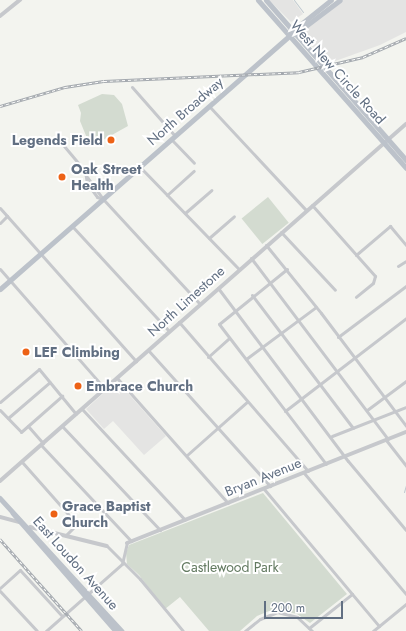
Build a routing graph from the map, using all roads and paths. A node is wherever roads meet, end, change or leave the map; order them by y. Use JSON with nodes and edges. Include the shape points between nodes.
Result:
{"nodes":[{"id":1,"x":20,"y":0,"type":"edge"},
{"id":2,"x":258,"y":0,"type":"edge"},
{"id":3,"x":266,"y":0,"type":"edge"},
{"id":4,"x":331,"y":0,"type":"edge"},
{"id":5,"x":340,"y":0,"type":"edge"},
{"id":6,"x":0,"y":16,"type":"edge"},
{"id":7,"x":294,"y":31,"type":"junction"},
{"id":8,"x":290,"y":35,"type":"junction"},
{"id":9,"x":132,"y":87,"type":"dead end"},
{"id":10,"x":209,"y":106,"type":"junction"},
{"id":11,"x":406,"y":124,"type":"edge"},
{"id":12,"x":173,"y":138,"type":"junction"},
{"id":13,"x":387,"y":141,"type":"junction"},
{"id":14,"x":64,"y":146,"type":"dead end"},
{"id":15,"x":406,"y":160,"type":"edge"},
{"id":16,"x":194,"y":163,"type":"dead end"},
{"id":17,"x":140,"y":167,"type":"junction"},
{"id":18,"x":406,"y":168,"type":"edge"},
{"id":19,"x":194,"y":171,"type":"dead end"},
{"id":20,"x":211,"y":190,"type":"dead end"},
{"id":21,"x":167,"y":195,"type":"junction"},
{"id":22,"x":103,"y":199,"type":"junction"},
{"id":23,"x":312,"y":205,"type":"junction"},
{"id":24,"x":0,"y":208,"type":"edge"},
{"id":25,"x":306,"y":210,"type":"junction"},
{"id":26,"x":185,"y":213,"type":"junction"},
{"id":27,"x":8,"y":216,"type":"junction"},
{"id":28,"x":234,"y":216,"type":"dead end"},
{"id":29,"x":0,"y":223,"type":"edge"},
{"id":30,"x":72,"y":226,"type":"junction"},
{"id":31,"x":281,"y":232,"type":"junction"},
{"id":32,"x":209,"y":238,"type":"junction"},
{"id":33,"x":266,"y":245,"type":"junction"},
{"id":34,"x":406,"y":245,"type":"edge"},
{"id":35,"x":41,"y":253,"type":"junction"},
{"id":36,"x":356,"y":255,"type":"junction"},
{"id":37,"x":251,"y":258,"type":"junction"},
{"id":38,"x":406,"y":261,"type":"edge"},
{"id":39,"x":398,"y":266,"type":"dead end"},
{"id":40,"x":0,"y":269,"type":"edge"},
{"id":41,"x":239,"y":269,"type":"junction"},
{"id":42,"x":287,"y":269,"type":"junction"},
{"id":43,"x":10,"y":280,"type":"junction"},
{"id":44,"x":270,"y":283,"type":"junction"},
{"id":45,"x":406,"y":286,"type":"edge"},
{"id":46,"x":218,"y":288,"type":"junction"},
{"id":47,"x":0,"y":289,"type":"edge"},
{"id":48,"x":335,"y":290,"type":"dead end"},
{"id":49,"x":252,"y":295,"type":"junction"},
{"id":50,"x":356,"y":297,"type":"dead end"},
{"id":51,"x":200,"y":304,"type":"junction"},
{"id":52,"x":316,"y":307,"type":"junction"},
{"id":53,"x":235,"y":309,"type":"junction"},
{"id":54,"x":406,"y":318,"type":"edge"},
{"id":55,"x":299,"y":320,"type":"junction"},
{"id":56,"x":179,"y":322,"type":"junction"},
{"id":57,"x":169,"y":331,"type":"junction"},
{"id":58,"x":281,"y":333,"type":"junction"},
{"id":59,"x":338,"y":336,"type":"junction"},
{"id":60,"x":229,"y":338,"type":"junction"},
{"id":61,"x":263,"y":346,"type":"junction"},
{"id":62,"x":148,"y":350,"type":"junction"},
{"id":63,"x":208,"y":357,"type":"junction"},
{"id":64,"x":354,"y":357,"type":"junction"},
{"id":65,"x":246,"y":359,"type":"junction"},
{"id":66,"x":136,"y":361,"type":"junction"},
{"id":67,"x":338,"y":370,"type":"junction"},
{"id":68,"x":117,"y":378,"type":"junction"},
{"id":69,"x":406,"y":380,"type":"edge"},
{"id":70,"x":50,"y":382,"type":"junction"},
{"id":71,"x":320,"y":384,"type":"junction"},
{"id":72,"x":104,"y":388,"type":"junction"},
{"id":73,"x":62,"y":396,"type":"junction"},
{"id":74,"x":301,"y":397,"type":"junction"},
{"id":75,"x":384,"y":397,"type":"junction"},
{"id":76,"x":0,"y":402,"type":"edge"},
{"id":77,"x":247,"y":402,"type":"junction"},
{"id":78,"x":406,"y":406,"type":"edge"},
{"id":79,"x":82,"y":409,"type":"junction"},
{"id":80,"x":0,"y":410,"type":"edge"},
{"id":81,"x":367,"y":410,"type":"junction"},
{"id":82,"x":286,"y":411,"type":"junction"},
{"id":83,"x":395,"y":411,"type":"junction"},
{"id":84,"x":76,"y":414,"type":"junction"},
{"id":85,"x":8,"y":418,"type":"junction"},
{"id":86,"x":374,"y":420,"type":"junction"},
{"id":87,"x":28,"y":426,"type":"junction"},
{"id":88,"x":62,"y":426,"type":"junction"},
{"id":89,"x":406,"y":426,"type":"edge"},
{"id":90,"x":218,"y":428,"type":"junction"},
{"id":91,"x":353,"y":428,"type":"junction"},
{"id":92,"x":406,"y":432,"type":"edge"},
{"id":93,"x":332,"y":436,"type":"junction"},
{"id":94,"x":387,"y":439,"type":"junction"},
{"id":95,"x":42,"y":444,"type":"junction"},
{"id":96,"x":187,"y":456,"type":"junction"},
{"id":97,"x":345,"y":456,"type":"junction"},
{"id":98,"x":22,"y":462,"type":"junction"},
{"id":99,"x":326,"y":464,"type":"junction"},
{"id":100,"x":406,"y":466,"type":"edge"},
{"id":101,"x":306,"y":472,"type":"junction"},
{"id":102,"x":0,"y":481,"type":"edge"},
{"id":103,"x":270,"y":486,"type":"junction"},
{"id":104,"x":264,"y":489,"type":"junction"},
{"id":105,"x":0,"y":498,"type":"edge"},
{"id":106,"x":228,"y":503,"type":"junction"},
{"id":107,"x":12,"y":511,"type":"junction"},
{"id":108,"x":0,"y":517,"type":"edge"},
{"id":109,"x":186,"y":520,"type":"junction"},
{"id":110,"x":19,"y":522,"type":"junction"},
{"id":111,"x":30,"y":527,"type":"junction"},
{"id":112,"x":160,"y":530,"type":"junction"},
{"id":113,"x":406,"y":530,"type":"edge"},
{"id":114,"x":66,"y":535,"type":"junction"},
{"id":115,"x":129,"y":542,"type":"junction"},
{"id":116,"x":107,"y":546,"type":"joint"},
{"id":117,"x":56,"y":560,"type":"junction"},
{"id":118,"x":122,"y":562,"type":"junction"},
{"id":119,"x":0,"y":588,"type":"edge"},
{"id":120,"x":0,"y":591,"type":"edge"},
{"id":121,"x":352,"y":594,"type":"junction"},
{"id":122,"x":406,"y":594,"type":"edge"},
{"id":123,"x":87,"y":595,"type":"junction"},
{"id":124,"x":406,"y":604,"type":"edge"},
{"id":125,"x":62,"y":616,"type":"junction"},
{"id":126,"x":379,"y":626,"type":"junction"},
{"id":127,"x":311,"y":629,"type":"edge"},
{"id":128,"x":36,"y":631,"type":"edge"},
{"id":129,"x":46,"y":631,"type":"edge"},
{"id":130,"x":116,"y":631,"type":"edge"},
{"id":131,"x":122,"y":631,"type":"edge"},
{"id":132,"x":183,"y":631,"type":"edge"},
{"id":133,"x":245,"y":631,"type":"edge"},
{"id":134,"x":373,"y":631,"type":"edge"}],
"edges":[{"from":1,"to":6,"type":"street"},
{"from":2,"to":8,"type":"main road","name":"West New Circle Road"},
{"from":3,"to":7,"type":"main road","name":"West New Circle Road"},
{"from":4,"to":7,"type":"main road"},
{"from":5,"to":7,"type":"main road"},
{"from":7,"to":8,"type":"main road"},
{"from":7,"to":13,"type":"main road","name":"West New Circle Road"},
{"from":8,"to":10,"type":"main road","name":"North Broadway"},
{"from":8,"to":13,"type":"main road","name":"West New Circle Road"},
{"from":9,"to":12,"type":"street"},
{"from":10,"to":12,"type":"main road","name":"North Broadway"},
{"from":10,"to":25,"type":"street"},
{"from":11,"to":13,"type":"street","name":"North Limestone"},
{"from":12,"to":16,"type":"street"},
{"from":12,"to":17,"type":"main road","name":"North Broadway"},
{"from":13,"to":15,"type":"main road"},
{"from":13,"to":18,"type":"main road"},
{"from":13,"to":23,"type":"street","name":"North Limestone"},
{"from":14,"to":22,"type":"street","via":[[85,171],[87,183],[97,197]]},
{"from":17,"to":21,"type":"street"},
{"from":17,"to":22,"type":"main road","name":"North Broadway"},
{"from":19,"to":21,"type":"street"},
{"from":20,"to":26,"type":"street"},
{"from":21,"to":26,"type":"street"},
{"from":22,"to":30,"type":"main road","name":"North Broadway"},
{"from":22,"to":51,"type":"street"},
{"from":23,"to":25,"type":"street","name":"North Limestone"},
{"from":23,"to":36,"type":"street"},
{"from":24,"to":27,"type":"street"},
{"from":25,"to":31,"type":"street","name":"North Limestone"},
{"from":26,"to":32,"type":"street"},
{"from":27,"to":29,"type":"street"},
{"from":27,"to":35,"type":"street"},
{"from":28,"to":32,"type":"street"},
{"from":30,"to":35,"type":"main road","name":"North Broadway"},
{"from":30,"to":57,"type":"street"},
{"from":31,"to":33,"type":"street","name":"North Limestone"},
{"from":31,"to":48,"type":"street"},
{"from":32,"to":41,"type":"street"},
{"from":33,"to":37,"type":"street","name":"North Limestone"},
{"from":33,"to":42,"type":"street"},
{"from":34,"to":36,"type":"street","via":[[390,226]]},
{"from":35,"to":43,"type":"main road","name":"North Broadway"},
{"from":35,"to":66,"type":"street"},
{"from":36,"to":50,"type":"street","via":[[375,279]]},
{"from":37,"to":41,"type":"street","name":"North Limestone"},
{"from":37,"to":44,"type":"street"},
{"from":38,"to":39,"type":"street"},
{"from":40,"to":43,"type":"street"},
{"from":41,"to":46,"type":"street","name":"North Limestone"},
{"from":42,"to":44,"type":"street"},
{"from":42,"to":52,"type":"street"},
{"from":43,"to":47,"type":"main road","name":"North Broadway"},
{"from":43,"to":72,"type":"street"},
{"from":44,"to":49,"type":"street"},
{"from":44,"to":55,"type":"street"},
{"from":45,"to":59,"type":"street"},
{"from":46,"to":51,"type":"street","name":"North Limestone"},
{"from":46,"to":53,"type":"street"},
{"from":49,"to":53,"type":"street"},
{"from":49,"to":58,"type":"street"},
{"from":51,"to":56,"type":"street","name":"North Limestone"},
{"from":52,"to":55,"type":"street"},
{"from":52,"to":59,"type":"street"},
{"from":53,"to":60,"type":"street","via":[[219,322]]},
{"from":53,"to":61,"type":"street"},
{"from":54,"to":64,"type":"street"},
{"from":55,"to":58,"type":"street"},
{"from":55,"to":67,"type":"street"},
{"from":56,"to":57,"type":"street","name":"North Limestone"},
{"from":56,"to":63,"type":"street"},
{"from":57,"to":62,"type":"street","name":"North Limestone"},
{"from":58,"to":61,"type":"street"},
{"from":58,"to":71,"type":"street"},
{"from":59,"to":64,"type":"street"},
{"from":60,"to":63,"type":"street"},
{"from":60,"to":65,"type":"street"},
{"from":61,"to":65,"type":"street"},
{"from":61,"to":74,"type":"street"},
{"from":62,"to":66,"type":"street","name":"North Limestone"},
{"from":62,"to":90,"type":"street"},
{"from":63,"to":77,"type":"street"},
{"from":64,"to":67,"type":"street"},
{"from":64,"to":75,"type":"street"},
{"from":65,"to":82,"type":"street"},
{"from":66,"to":68,"type":"street","name":"North Limestone"},
{"from":67,"to":71,"type":"street"},
{"from":67,"to":81,"type":"street"},
{"from":68,"to":72,"type":"street","name":"North Limestone"},
{"from":68,"to":96,"type":"street"},
{"from":69,"to":75,"type":"street"},
{"from":70,"to":73,"type":"street"},
{"from":70,"to":76,"type":"street","via":[[39,369]]},
{"from":70,"to":85,"type":"street"},
{"from":71,"to":74,"type":"street"},
{"from":71,"to":91,"type":"street"},
{"from":72,"to":79,"type":"street","name":"North Limestone"},
{"from":73,"to":84,"type":"street"},
{"from":73,"to":87,"type":"street"},
{"from":74,"to":82,"type":"street"},
{"from":74,"to":93,"type":"street"},
{"from":75,"to":81,"type":"street"},
{"from":75,"to":83,"type":"street"},
{"from":77,"to":90,"type":"street"},
{"from":77,"to":101,"type":"street"},
{"from":78,"to":83,"type":"street"},
{"from":79,"to":84,"type":"street","name":"North Limestone"},
{"from":79,"to":109,"type":"street"},
{"from":80,"to":85,"type":"street"},
{"from":81,"to":86,"type":"street"},
{"from":82,"to":99,"type":"street"},
{"from":83,"to":86,"type":"street"},
{"from":83,"to":89,"type":"street"},
{"from":84,"to":88,"type":"street","name":"North Limestone"},
{"from":85,"to":87,"type":"street","via":[[21,432]]},
{"from":86,"to":91,"type":"street"},
{"from":86,"to":94,"type":"street"},
{"from":87,"to":95,"type":"street"},
{"from":88,"to":95,"type":"street","name":"North Limestone"},
{"from":88,"to":112,"type":"street"},
{"from":90,"to":96,"type":"street"},
{"from":90,"to":103,"type":"street"},
{"from":91,"to":93,"type":"street"},
{"from":92,"to":94,"type":"street","name":"Bryan Avenue"},
{"from":93,"to":97,"type":"street"},
{"from":94,"to":97,"type":"street","name":"Bryan Avenue"},
{"from":94,"to":100,"type":"street"},
{"from":95,"to":98,"type":"street","name":"North Limestone"},
{"from":95,"to":115,"type":"street"},
{"from":96,"to":106,"type":"street"},
{"from":97,"to":99,"type":"street","name":"Bryan Avenue"},
{"from":97,"to":113,"type":"street"},
{"from":98,"to":102,"type":"street","name":"North Limestone"},
{"from":98,"to":114,"type":"street","via":[[76,523]]},
{"from":99,"to":101,"type":"street","name":"Bryan Avenue"},
{"from":101,"to":103,"type":"street","name":"Bryan Avenue"},
{"from":101,"to":122,"type":"street"},
{"from":103,"to":104,"type":"street","name":"Bryan Avenue"},
{"from":104,"to":106,"type":"street","name":"Bryan Avenue"},
{"from":104,"to":121,"type":"street"},
{"from":105,"to":107,"type":"main road","name":"East Loudon Avenue"},
{"from":106,"to":109,"type":"street","name":"Bryan Avenue"},
{"from":107,"to":110,"type":"main road","name":"East Loudon Avenue"},
{"from":107,"to":111,"type":"main road","name":"East Loudon Avenue"},
{"from":108,"to":110,"type":"street"},
{"from":109,"to":112,"type":"street","name":"Bryan Avenue"},
{"from":110,"to":117,"type":"main road","name":"East Loudon Avenue"},
{"from":111,"to":114,"type":"street"},
{"from":111,"to":117,"type":"main road","name":"East Loudon Avenue"},
{"from":112,"to":115,"type":"street","name":"Bryan Avenue"},
{"from":114,"to":116,"type":"street"},
{"from":115,"to":118,"type":"street"},
{"from":116,"to":118,"type":"street"},
{"from":117,"to":123,"type":"main road","name":"East Loudon Avenue"},
{"from":118,"to":123,"type":"street"},
{"from":118,"to":132,"type":"street","via":[[140,579]]},
{"from":119,"to":125,"type":"street","via":[[20,570]]},
{"from":120,"to":128,"type":"street"},
{"from":121,"to":126,"type":"street"},
{"from":121,"to":127,"type":"street"},
{"from":123,"to":125,"type":"street"},
{"from":123,"to":130,"type":"main road","name":"East Loudon Avenue"},
{"from":123,"to":131,"type":"main road","name":"East Loudon Avenue"},
{"from":124,"to":126,"type":"street"},
{"from":125,"to":129,"type":"street"},
{"from":126,"to":134,"type":"street"},
{"from":127,"to":133,"type":"street","via":[[297,617],[277,612],[260,618]]}]}
